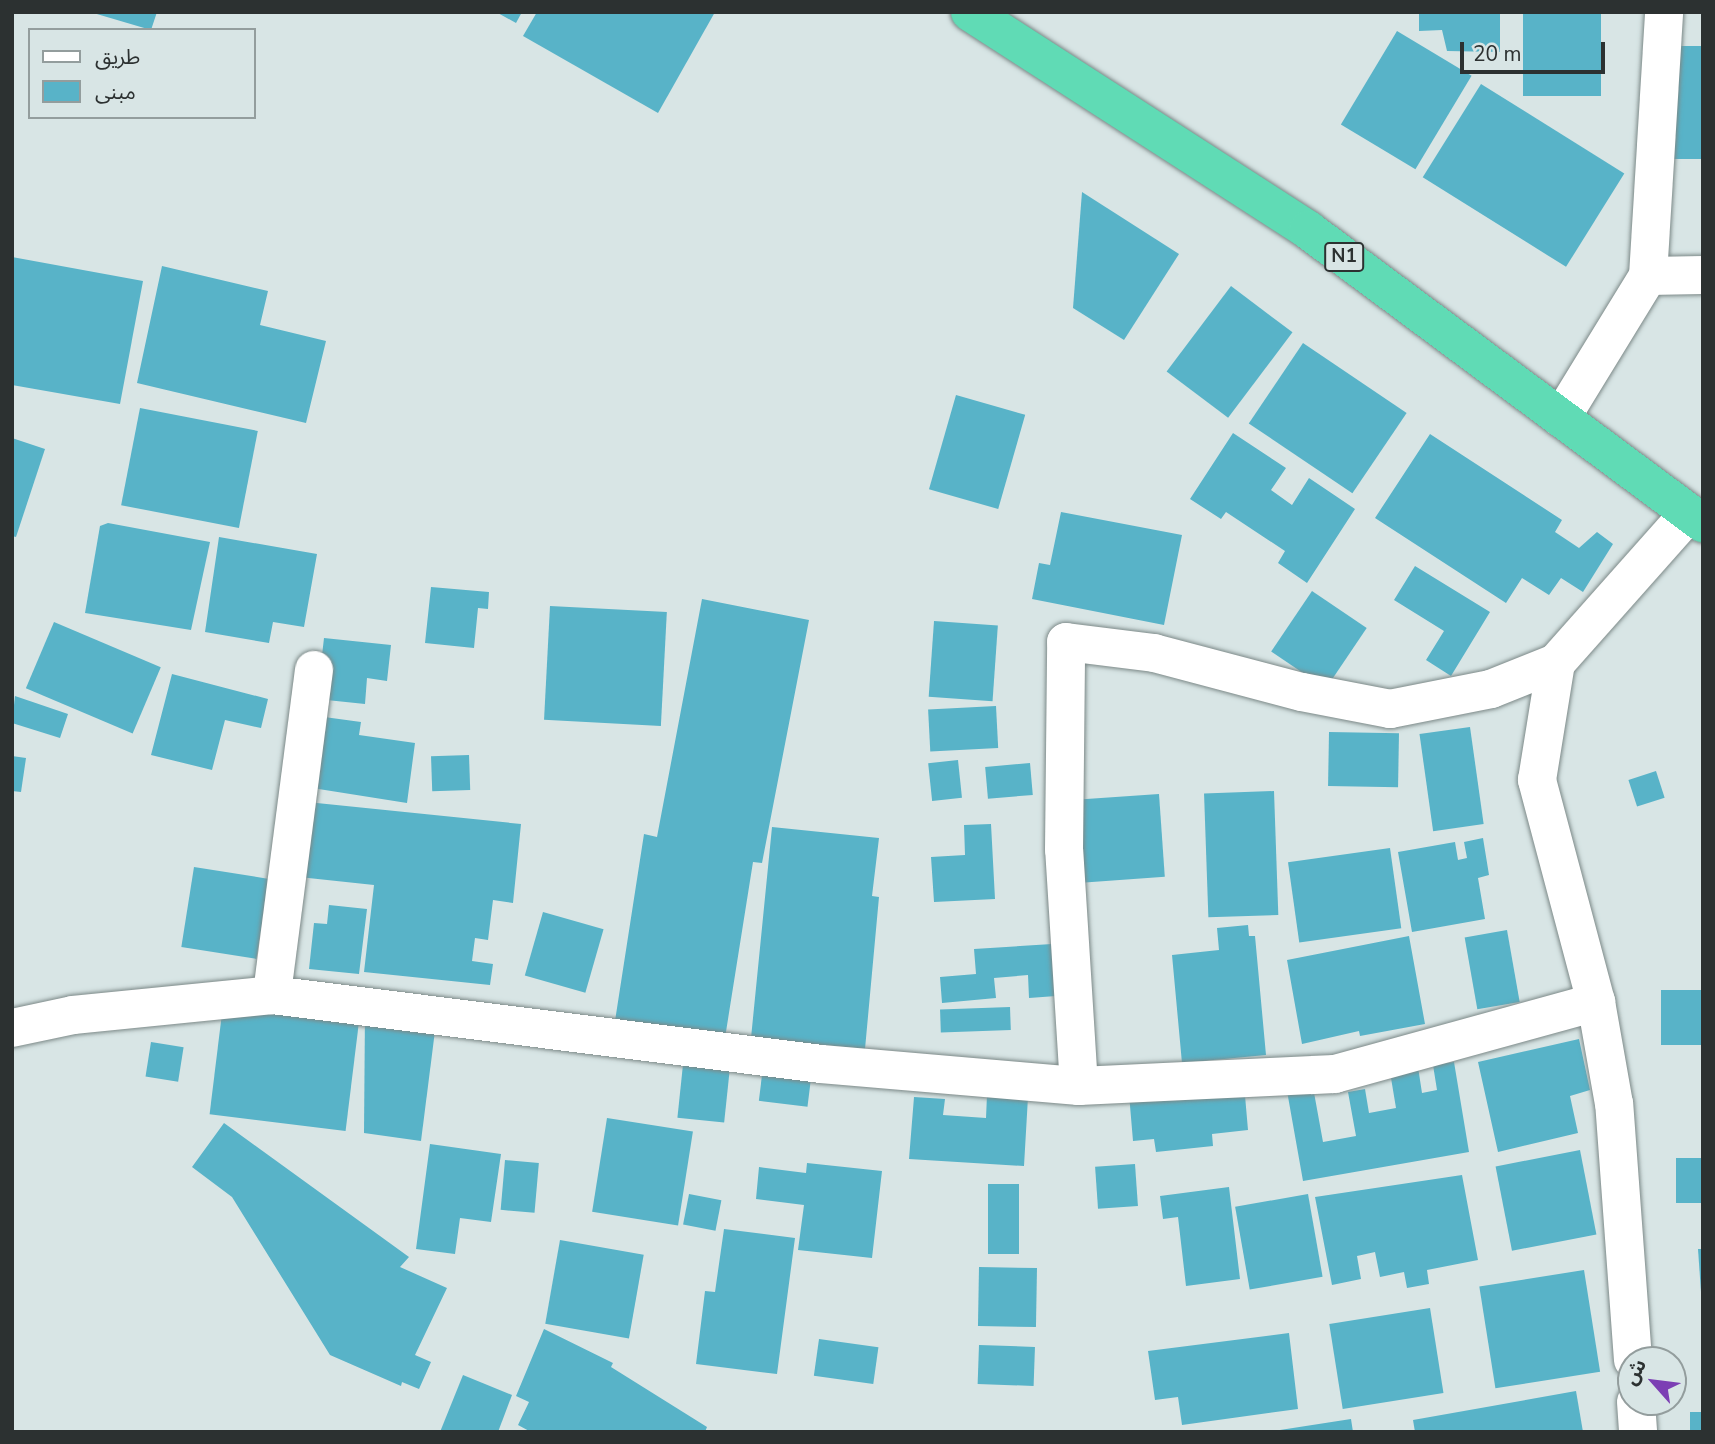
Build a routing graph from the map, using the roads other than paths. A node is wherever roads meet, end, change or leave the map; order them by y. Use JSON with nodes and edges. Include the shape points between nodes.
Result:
{"nodes":[{"id":1,"x":970,"y":12,"type":"edge"},
{"id":2,"x":1664,"y":12,"type":"edge"},
{"id":3,"x":1703,"y":275,"type":"edge"},
{"id":4,"x":1648,"y":276,"type":"junction"},
{"id":5,"x":1560,"y":418,"type":"junction"},
{"id":6,"x":1696,"y":518,"type":"edge"},
{"id":7,"x":1556,"y":663,"type":"junction"},
{"id":8,"x":314,"y":670,"type":"dead end"},
{"id":9,"x":272,"y":995,"type":"junction"},
{"id":10,"x":1596,"y":1002,"type":"junction"},
{"id":11,"x":12,"y":1028,"type":"edge"},
{"id":12,"x":1079,"y":1086,"type":"junction"},
{"id":13,"x":1632,"y":1346,"type":"edge"}],
"edges":[{"from":1,"to":5,"type":"highway","number":"N1","via":[[1308,230]]},
{"from":2,"to":4,"type":"street"},
{"from":3,"to":4,"type":"street"},
{"from":4,"to":5,"type":"street"},
{"from":5,"to":6,"type":"highway","number":"N1"},
{"from":6,"to":7,"type":"street"},
{"from":7,"to":10,"type":"street","via":[[1537,780]]},
{"from":7,"to":12,"type":"street","via":[[1491,689],[1390,709],[1302,692],[1154,653],[1066,642],[1063,850]]},
{"from":8,"to":9,"type":"street"},
{"from":9,"to":11,"type":"street","via":[[72,1015]]},
{"from":9,"to":12,"type":"street","via":[[808,1063]]},
{"from":10,"to":12,"type":"street","via":[[1335,1074]]},
{"from":10,"to":13,"type":"street","via":[[1614,1104]]}]}
